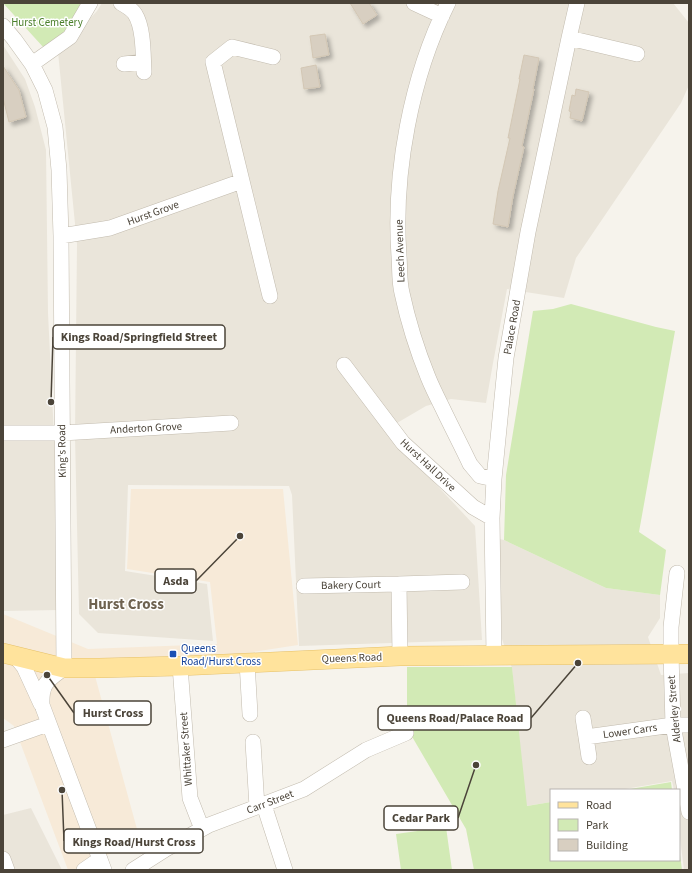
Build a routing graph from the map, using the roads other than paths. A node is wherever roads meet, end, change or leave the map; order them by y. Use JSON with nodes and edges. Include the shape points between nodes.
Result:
{"nodes":[{"id":1,"x":90,"y":3,"type":"edge"},
{"id":2,"x":121,"y":3,"type":"edge"},
{"id":3,"x":414,"y":3,"type":"edge"},
{"id":4,"x":577,"y":3,"type":"edge"},
{"id":5,"x":445,"y":10,"type":"edge"},
{"id":6,"x":3,"y":26,"type":"edge"},
{"id":7,"x":569,"y":38,"type":"junction"},
{"id":8,"x":637,"y":54,"type":"dead end"},
{"id":9,"x":272,"y":57,"type":"dead end"},
{"id":10,"x":32,"y":64,"type":"junction"},
{"id":11,"x":124,"y":64,"type":"dead end"},
{"id":12,"x":242,"y":181,"type":"junction"},
{"id":13,"x":61,"y":236,"type":"junction"},
{"id":14,"x":270,"y":296,"type":"dead end"},
{"id":15,"x":344,"y":365,"type":"dead end"},
{"id":16,"x":231,"y":423,"type":"dead end"},
{"id":17,"x":3,"y":433,"type":"edge"},
{"id":18,"x":62,"y":433,"type":"junction"},
{"id":19,"x":494,"y":479,"type":"junction"},
{"id":20,"x":492,"y":518,"type":"junction"},
{"id":21,"x":677,"y":574,"type":"dead end"},
{"id":22,"x":462,"y":582,"type":"dead end"},
{"id":23,"x":399,"y":584,"type":"junction"},
{"id":24,"x":304,"y":586,"type":"dead end"},
{"id":25,"x":680,"y":654,"type":"edge"},
{"id":26,"x":10,"y":655,"type":"edge"},
{"id":27,"x":400,"y":656,"type":"junction"},
{"id":28,"x":494,"y":656,"type":"junction"},
{"id":29,"x":247,"y":662,"type":"junction"},
{"id":30,"x":180,"y":666,"type":"junction"},
{"id":31,"x":64,"y":668,"type":"junction"},
{"id":32,"x":42,"y":705,"type":"junction"},
{"id":33,"x":250,"y":714,"type":"dead end"},
{"id":34,"x":583,"y":718,"type":"dead end"},
{"id":35,"x":48,"y":724,"type":"junction"},
{"id":36,"x":673,"y":725,"type":"junction"},
{"id":37,"x":689,"y":725,"type":"edge"},
{"id":38,"x":406,"y":733,"type":"dead end"},
{"id":39,"x":586,"y":737,"type":"junction"},
{"id":40,"x":3,"y":740,"type":"edge"},
{"id":41,"x":253,"y":742,"type":"dead end"},
{"id":42,"x":589,"y":757,"type":"dead end"},
{"id":43,"x":260,"y":806,"type":"junction"},
{"id":44,"x":689,"y":812,"type":"edge"},
{"id":45,"x":202,"y":829,"type":"junction"},
{"id":46,"x":3,"y":860,"type":"edge"},
{"id":47,"x":102,"y":865,"type":"edge"},
{"id":48,"x":7,"y":870,"type":"edge"},
{"id":49,"x":84,"y":870,"type":"edge"},
{"id":50,"x":133,"y":870,"type":"edge"},
{"id":51,"x":285,"y":870,"type":"edge"}],
"edges":[{"from":1,"to":10,"type":"street","via":[[70,37]]},
{"from":2,"to":11,"type":"street","via":[[135,13],[139,21],[144,67]]},
{"from":3,"to":5,"type":"street"},
{"from":4,"to":7,"type":"street","name":"Palace Road"},
{"from":5,"to":19,"type":"street","name":"Leech Avenue","via":[[428,48],[406,132],[399,191],[401,291],[412,333],[428,377],[470,464],[480,476]]},
{"from":6,"to":10,"type":"street","name":"King's Road"},
{"from":7,"to":8,"type":"street"},
{"from":7,"to":19,"type":"street","name":"Palace Road","via":[[516,299],[506,358]]},
{"from":9,"to":12,"type":"street","via":[[232,46],[213,62]]},
{"from":10,"to":13,"type":"street","name":"King's Road","via":[[45,90],[55,127]]},
{"from":12,"to":13,"type":"street","name":"Hurst Grove","via":[[110,228]]},
{"from":12,"to":14,"type":"street"},
{"from":13,"to":18,"type":"street","name":"King's Road"},
{"from":15,"to":20,"type":"street","name":"Hurst Hall Drive","via":[[403,443],[473,507]]},
{"from":16,"to":18,"type":"street","name":"Anderton Grove"},
{"from":17,"to":18,"type":"street","name":"Anderton Grove"},
{"from":18,"to":31,"type":"street","name":"King's Road"},
{"from":19,"to":20,"type":"street","name":"Palace Road"},
{"from":20,"to":28,"type":"street","name":"Palace Road"},
{"from":21,"to":25,"type":"street","name":"Alderley Street","via":[[671,627]]},
{"from":22,"to":23,"type":"street","name":"Bakery Court"},
{"from":23,"to":24,"type":"street","name":"Bakery Court"},
{"from":23,"to":27,"type":"street"},
{"from":25,"to":28,"type":"main road","name":"Queens Road"},
{"from":25,"to":36,"type":"street","name":"Alderley Street"},
{"from":26,"to":31,"type":"main road","name":"Queens Road"},
{"from":26,"to":32,"type":"street","via":[[24,668]]},
{"from":27,"to":28,"type":"main road","name":"Queens Road"},
{"from":27,"to":29,"type":"main road","name":"Queens Road"},
{"from":29,"to":30,"type":"main road","name":"Queens Road"},
{"from":29,"to":33,"type":"street"},
{"from":30,"to":31,"type":"main road","name":"Queens Road"},
{"from":30,"to":45,"type":"street","name":"Whittaker Street","via":[[190,798]]},
{"from":31,"to":32,"type":"street","via":[[48,679],[42,695]]},
{"from":32,"to":35,"type":"street"},
{"from":34,"to":39,"type":"street"},
{"from":35,"to":40,"type":"street"},
{"from":35,"to":47,"type":"street"},
{"from":36,"to":37,"type":"street","name":"Lower Carrs"},
{"from":36,"to":39,"type":"street","name":"Lower Carrs"},
{"from":36,"to":44,"type":"street","name":"Alderley Street"},
{"from":38,"to":43,"type":"street","name":"Carr Street","via":[[366,750],[304,789]]},
{"from":39,"to":42,"type":"street"},
{"from":41,"to":43,"type":"street"},
{"from":43,"to":45,"type":"street","name":"Carr Street"},
{"from":43,"to":51,"type":"street"},
{"from":45,"to":50,"type":"street","name":"Carr Street"},
{"from":46,"to":48,"type":"street"},
{"from":47,"to":49,"type":"street"}]}
